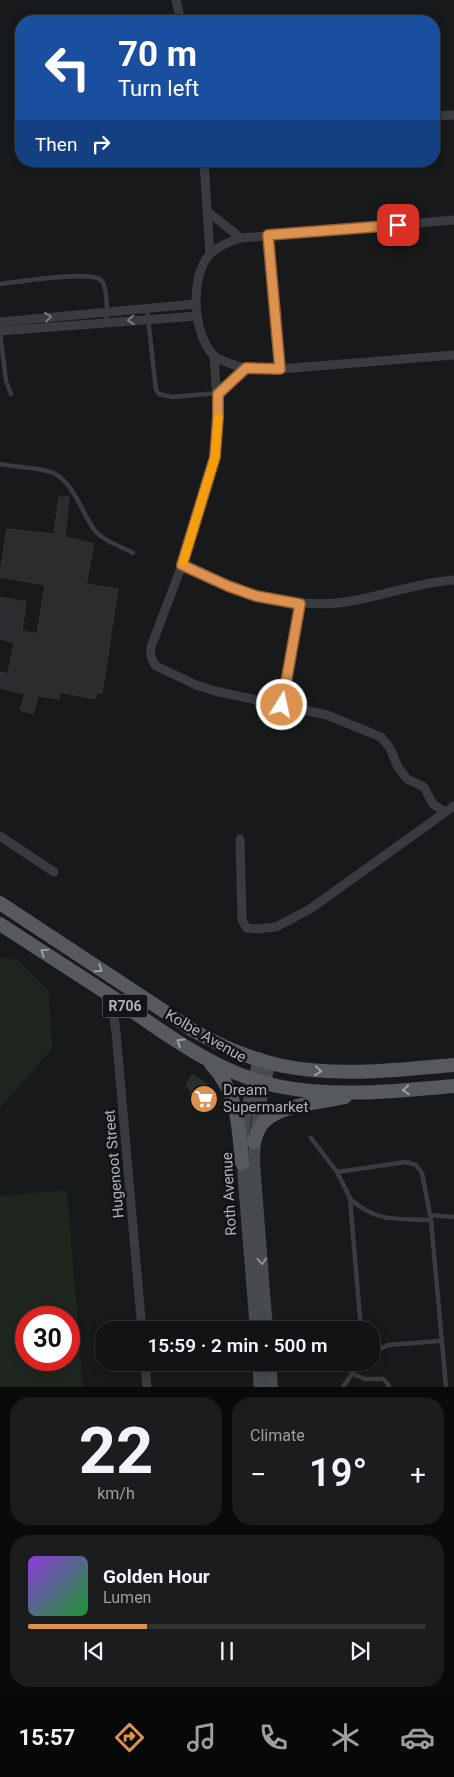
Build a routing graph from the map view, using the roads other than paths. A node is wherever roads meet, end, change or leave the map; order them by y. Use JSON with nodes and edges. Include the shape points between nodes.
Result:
{"nodes":[{"id":1,"x":176,"y":0,"type":"edge"},
{"id":2,"x":180,"y":15,"type":"edge"},
{"id":3,"x":454,"y":115,"type":"edge"},
{"id":4,"x":440,"y":116,"type":"edge"},
{"id":5,"x":204,"y":167,"type":"edge"},
{"id":6,"x":208,"y":212,"type":"junction"},
{"id":7,"x":454,"y":220,"type":"edge"},
{"id":8,"x":268,"y":235,"type":"junction"},
{"id":9,"x":241,"y":238,"type":"junction"},
{"id":10,"x":210,"y":254,"type":"junction"},
{"id":11,"x":0,"y":284,"type":"edge"},
{"id":12,"x":195,"y":304,"type":"junction"},
{"id":13,"x":148,"y":309,"type":"junction"},
{"id":14,"x":106,"y":311,"type":"junction"},
{"id":15,"x":197,"y":316,"type":"junction"},
{"id":16,"x":149,"y":319,"type":"junction"},
{"id":17,"x":0,"y":322,"type":"edge"},
{"id":18,"x":106,"y":322,"type":"junction"},
{"id":19,"x":0,"y":330,"type":"edge"},
{"id":20,"x":454,"y":355,"type":"edge"},
{"id":21,"x":214,"y":356,"type":"junction"},
{"id":22,"x":246,"y":368,"type":"junction"},
{"id":23,"x":280,"y":369,"type":"junction"},
{"id":24,"x":11,"y":394,"type":"dead end"},
{"id":25,"x":218,"y":394,"type":"junction"},
{"id":26,"x":0,"y":464,"type":"edge"},
{"id":27,"x":133,"y":553,"type":"dead end"},
{"id":28,"x":182,"y":565,"type":"junction"},
{"id":29,"x":454,"y":580,"type":"edge"},
{"id":30,"x":300,"y":604,"type":"junction"},
{"id":31,"x":282,"y":705,"type":"junction"},
{"id":32,"x":454,"y":806,"type":"edge"},
{"id":33,"x":446,"y":812,"type":"junction"},
{"id":34,"x":0,"y":836,"type":"edge"},
{"id":35,"x":240,"y":839,"type":"dead end"},
{"id":36,"x":54,"y":872,"type":"dead end"},
{"id":37,"x":0,"y":903,"type":"edge"},
{"id":38,"x":0,"y":924,"type":"edge"},
{"id":39,"x":111,"y":996,"type":"junction"},
{"id":40,"x":205,"y":1058,"type":"junction"},
{"id":41,"x":265,"y":1060,"type":"junction"},
{"id":42,"x":454,"y":1065,"type":"edge"},
{"id":43,"x":259,"y":1082,"type":"junction"},
{"id":44,"x":454,"y":1086,"type":"edge"},
{"id":45,"x":358,"y":1094,"type":"junction"},
{"id":46,"x":311,"y":1138,"type":"dead end"},
{"id":47,"x":254,"y":1142,"type":"junction"},
{"id":48,"x":242,"y":1163,"type":"junction"},
{"id":49,"x":337,"y":1172,"type":"junction"},
{"id":50,"x":350,"y":1198,"type":"junction"},
{"id":51,"x":430,"y":1215,"type":"junction"},
{"id":52,"x":454,"y":1217,"type":"edge"},
{"id":53,"x":431,"y":1220,"type":"junction"},
{"id":54,"x":141,"y":1321,"type":"edge"},
{"id":55,"x":255,"y":1321,"type":"edge"},
{"id":56,"x":267,"y":1321,"type":"edge"},
{"id":57,"x":360,"y":1321,"type":"edge"},
{"id":58,"x":440,"y":1341,"type":"junction"},
{"id":59,"x":380,"y":1349,"type":"edge"},
{"id":60,"x":146,"y":1371,"type":"edge"},
{"id":61,"x":259,"y":1371,"type":"edge"},
{"id":62,"x":271,"y":1371,"type":"edge"},
{"id":63,"x":355,"y":1371,"type":"edge"},
{"id":64,"x":353,"y":1374,"type":"junction"},
{"id":65,"x":147,"y":1387,"type":"edge"},
{"id":66,"x":260,"y":1387,"type":"edge"},
{"id":67,"x":272,"y":1387,"type":"edge"},
{"id":68,"x":343,"y":1387,"type":"edge"},
{"id":69,"x":389,"y":1387,"type":"edge"},
{"id":70,"x":446,"y":1387,"type":"edge"}],
"edges":[{"from":1,"to":2,"type":"street"},
{"from":3,"to":4,"type":"street"},
{"from":5,"to":6,"type":"street"},
{"from":6,"to":9,"type":"street"},
{"from":6,"to":10,"type":"street"},
{"from":7,"to":8,"type":"street"},
{"from":8,"to":9,"type":"street"},
{"from":8,"to":23,"type":"lane"},
{"from":9,"to":10,"type":"street"},
{"from":10,"to":12,"type":"street","via":[[198,279]]},
{"from":11,"to":14,"type":"lane","via":[[82,275],[96,278],[104,286]]},
{"from":12,"to":13,"type":"street"},
{"from":12,"to":15,"type":"street"},
{"from":13,"to":14,"type":"street"},
{"from":13,"to":16,"type":"lane"},
{"from":17,"to":14,"type":"street","one_way":true},
{"from":14,"to":18,"type":"lane"},
{"from":15,"to":16,"type":"street"},
{"from":15,"to":21,"type":"street"},
{"from":16,"to":18,"type":"street","one_way":true},
{"from":16,"to":25,"type":"lane","via":[[159,394],[172,397]]},
{"from":18,"to":19,"type":"street"},
{"from":19,"to":24,"type":"lane","via":[[6,381]]},
{"from":20,"to":23,"type":"street"},
{"from":21,"to":22,"type":"street","via":[[236,367]]},
{"from":21,"to":25,"type":"street"},
{"from":22,"to":23,"type":"street"},
{"from":22,"to":25,"type":"street"},
{"from":25,"to":28,"type":"street","via":[[215,457]]},
{"from":26,"to":27,"type":"lane","via":[[55,474],[76,497],[98,534]]},
{"from":28,"to":30,"type":"street","via":[[256,596]]},
{"from":28,"to":31,"type":"street","via":[[151,647],[152,661],[196,685]]},
{"from":29,"to":30,"type":"street","via":[[331,605]]},
{"from":30,"to":31,"type":"street"},
{"from":31,"to":33,"type":"street","via":[[327,715],[381,737],[406,779],[424,787],[433,804]]},
{"from":32,"to":33,"type":"street"},
{"from":33,"to":35,"type":"street","via":[[310,909],[267,929],[247,928],[242,920]]},
{"from":34,"to":36,"type":"street"},
{"from":37,"to":41,"type":"main road","name":"Kolbe Avenue","number":"R706","one_way":true,"via":[[194,1032]]},
{"from":39,"to":38,"type":"main road","name":"Kolbe Avenue","number":"R706","one_way":true},
{"from":40,"to":39,"type":"main road","name":"Kolbe Avenue","number":"R706","one_way":true},
{"from":39,"to":54,"type":"street","name":"Hugenoot Street"},
{"from":40,"to":43,"type":"main road","name":"Kolbe Avenue","number":"R706"},
{"from":40,"to":48,"type":"main road","via":[[225,1080],[231,1092]]},
{"from":41,"to":42,"type":"main road","name":"Kolbe Avenue","number":"R706","one_way":true,"via":[[324,1072],[396,1071]]},
{"from":41,"to":43,"type":"street","name":"Roth Avenue"},
{"from":43,"to":45,"type":"main road","name":"Kolbe Avenue","number":"R706","via":[[312,1091]]},
{"from":43,"to":47,"type":"street","name":"Roth Avenue"},
{"from":43,"to":48,"type":"street","name":"Roth Avenue","via":[[243,1129]]},
{"from":44,"to":45,"type":"main road","name":"Kolbe Avenue","number":"R706","one_way":true},
{"from":45,"to":47,"type":"main road","via":[[274,1114],[260,1126]]},
{"from":46,"to":49,"type":"lane"},
{"from":47,"to":56,"type":"street","name":"Roth Avenue","one_way":true},
{"from":48,"to":55,"type":"street","name":"Roth Avenue"},
{"from":49,"to":50,"type":"lane"},
{"from":49,"to":51,"type":"lane","via":[[406,1162],[416,1165],[422,1173]]},
{"from":50,"to":53,"type":"lane","via":[[361,1208],[381,1217]]},
{"from":50,"to":57,"type":"lane"},
{"from":51,"to":52,"type":"lane"},
{"from":51,"to":53,"type":"lane"},
{"from":53,"to":58,"type":"lane"},
{"from":58,"to":59,"type":"lane","via":[[388,1345]]},
{"from":58,"to":70,"type":"lane"},
{"from":60,"to":65,"type":"street"},
{"from":61,"to":66,"type":"street"},
{"from":62,"to":67,"type":"street"},
{"from":63,"to":64,"type":"lane"},
{"from":64,"to":68,"type":"lane"},
{"from":64,"to":69,"type":"lane","via":[[365,1379],[383,1379]]}]}
